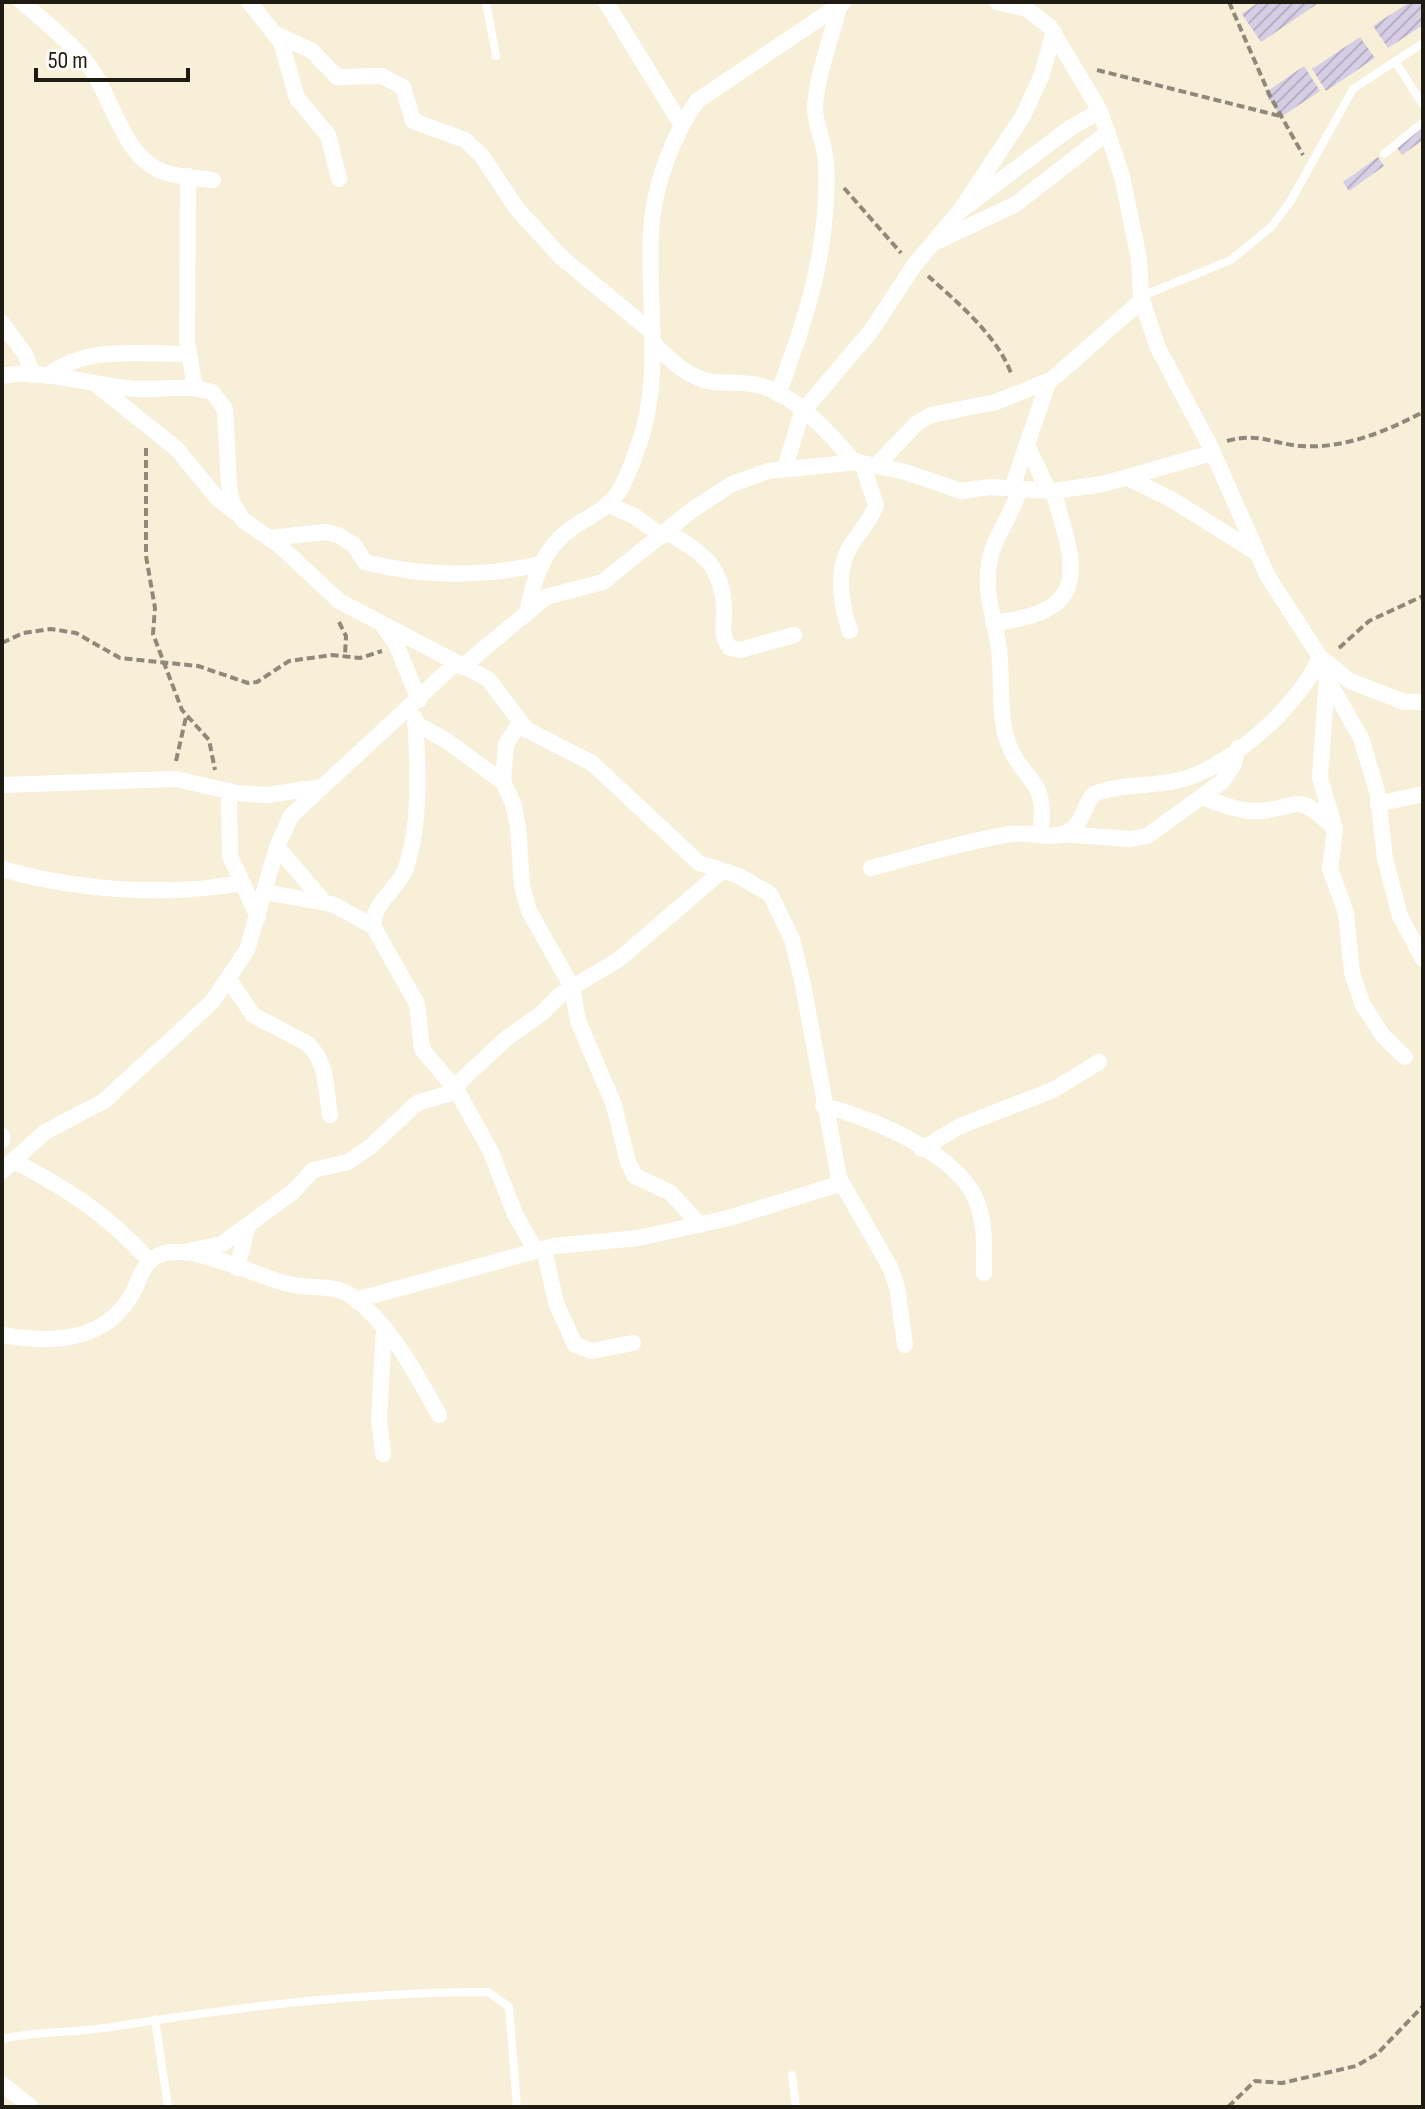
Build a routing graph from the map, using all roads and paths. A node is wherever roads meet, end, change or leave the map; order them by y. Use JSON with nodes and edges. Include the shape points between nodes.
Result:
{"nodes":[{"id":1,"x":22,"y":2,"type":"edge"},
{"id":2,"x":249,"y":2,"type":"edge"},
{"id":3,"x":486,"y":2,"type":"edge"},
{"id":4,"x":606,"y":2,"type":"edge"},
{"id":5,"x":997,"y":2,"type":"edge"},
{"id":6,"x":1229,"y":2,"type":"edge"},
{"id":7,"x":842,"y":4,"type":"edge"},
{"id":8,"x":1054,"y":32,"type":"junction"},
{"id":9,"x":276,"y":34,"type":"junction"},
{"id":10,"x":1423,"y":43,"type":"edge"},
{"id":11,"x":496,"y":56,"type":"dead end"},
{"id":12,"x":1395,"y":61,"type":"junction"},
{"id":13,"x":1075,"y":65,"type":"junction"},
{"id":14,"x":1423,"y":105,"type":"edge"},
{"id":15,"x":1100,"y":111,"type":"junction"},
{"id":16,"x":1280,"y":116,"type":"junction"},
{"id":17,"x":1423,"y":122,"type":"edge"},
{"id":18,"x":681,"y":124,"type":"junction"},
{"id":19,"x":1107,"y":133,"type":"junction"},
{"id":20,"x":1384,"y":154,"type":"dead end"},
{"id":21,"x":1309,"y":163,"type":"junction"},
{"id":22,"x":826,"y":170,"type":"junction"},
{"id":23,"x":188,"y":176,"type":"junction"},
{"id":24,"x":339,"y":179,"type":"dead end"},
{"id":25,"x":213,"y":180,"type":"dead end"},
{"id":26,"x":960,"y":211,"type":"junction"},
{"id":27,"x":933,"y":243,"type":"junction"},
{"id":28,"x":914,"y":265,"type":"junction"},
{"id":29,"x":1142,"y":298,"type":"junction"},
{"id":30,"x":2,"y":323,"type":"edge"},
{"id":31,"x":653,"y":338,"type":"junction"},
{"id":32,"x":189,"y":354,"type":"junction"},
{"id":33,"x":40,"y":375,"type":"junction"},
{"id":34,"x":2,"y":376,"type":"edge"},
{"id":35,"x":1051,"y":380,"type":"junction"},
{"id":36,"x":96,"y":385,"type":"junction"},
{"id":37,"x":195,"y":388,"type":"junction"},
{"id":38,"x":778,"y":394,"type":"junction"},
{"id":39,"x":1015,"y":394,"type":"junction"},
{"id":40,"x":802,"y":412,"type":"junction"},
{"id":41,"x":1423,"y":412,"type":"edge"},
{"id":42,"x":146,"y":422,"type":"junction"},
{"id":43,"x":1027,"y":445,"type":"junction"},
{"id":44,"x":1211,"y":450,"type":"junction"},
{"id":45,"x":864,"y":464,"type":"junction"},
{"id":46,"x":785,"y":468,"type":"junction"},
{"id":47,"x":1128,"y":478,"type":"junction"},
{"id":48,"x":1016,"y":489,"type":"junction"},
{"id":49,"x":1050,"y":491,"type":"junction"},
{"id":50,"x":607,"y":504,"type":"junction"},
{"id":51,"x":242,"y":517,"type":"junction"},
{"id":52,"x":665,"y":534,"type":"junction"},
{"id":53,"x":269,"y":538,"type":"junction"},
{"id":54,"x":1257,"y":553,"type":"junction"},
{"id":55,"x":541,"y":564,"type":"junction"},
{"id":56,"x":1423,"y":596,"type":"edge"},
{"id":57,"x":528,"y":609,"type":"junction"},
{"id":58,"x":381,"y":623,"type":"junction"},
{"id":59,"x":993,"y":623,"type":"junction"},
{"id":60,"x":850,"y":631,"type":"dead end"},
{"id":61,"x":794,"y":635,"type":"dead end"},
{"id":62,"x":2,"y":643,"type":"edge"},
{"id":63,"x":397,"y":647,"type":"junction"},
{"id":64,"x":166,"y":663,"type":"junction"},
{"id":65,"x":459,"y":665,"type":"junction"},
{"id":66,"x":1322,"y":665,"type":"junction"},
{"id":67,"x":417,"y":702,"type":"junction"},
{"id":68,"x":1423,"y":702,"type":"edge"},
{"id":69,"x":186,"y":717,"type":"junction"},
{"id":70,"x":415,"y":723,"type":"junction"},
{"id":71,"x":520,"y":723,"type":"junction"},
{"id":72,"x":1238,"y":748,"type":"junction"},
{"id":73,"x":176,"y":779,"type":"junction"},
{"id":74,"x":503,"y":782,"type":"junction"},
{"id":75,"x":2,"y":785,"type":"edge"},
{"id":76,"x":321,"y":787,"type":"junction"},
{"id":77,"x":226,"y":790,"type":"junction"},
{"id":78,"x":1423,"y":794,"type":"edge"},
{"id":79,"x":1201,"y":797,"type":"junction"},
{"id":80,"x":1378,"y":804,"type":"junction"},
{"id":81,"x":1335,"y":829,"type":"junction"},
{"id":82,"x":1059,"y":834,"type":"junction"},
{"id":83,"x":1040,"y":835,"type":"junction"},
{"id":84,"x":277,"y":847,"type":"junction"},
{"id":85,"x":871,"y":868,"type":"dead end"},
{"id":86,"x":2,"y":869,"type":"edge"},
{"id":87,"x":721,"y":872,"type":"junction"},
{"id":88,"x":242,"y":883,"type":"junction"},
{"id":89,"x":265,"y":892,"type":"junction"},
{"id":90,"x":325,"y":903,"type":"junction"},
{"id":91,"x":258,"y":917,"type":"junction"},
{"id":92,"x":373,"y":926,"type":"junction"},
{"id":93,"x":1423,"y":959,"type":"edge"},
{"id":94,"x":228,"y":978,"type":"junction"},
{"id":95,"x":572,"y":987,"type":"junction"},
{"id":96,"x":1405,"y":1057,"type":"dead end"},
{"id":97,"x":1099,"y":1062,"type":"dead end"},
{"id":98,"x":456,"y":1089,"type":"junction"},
{"id":99,"x":823,"y":1106,"type":"junction"},
{"id":100,"x":330,"y":1115,"type":"dead end"},
{"id":101,"x":922,"y":1149,"type":"junction"},
{"id":102,"x":7,"y":1163,"type":"edge"},
{"id":103,"x":842,"y":1183,"type":"junction"},
{"id":104,"x":248,"y":1225,"type":"junction"},
{"id":105,"x":700,"y":1225,"type":"junction"},
{"id":106,"x":540,"y":1250,"type":"junction"},
{"id":107,"x":178,"y":1253,"type":"junction"},
{"id":108,"x":150,"y":1261,"type":"junction"},
{"id":109,"x":237,"y":1268,"type":"junction"},
{"id":110,"x":984,"y":1273,"type":"dead end"},
{"id":111,"x":356,"y":1300,"type":"junction"},
{"id":112,"x":384,"y":1329,"type":"junction"},
{"id":113,"x":2,"y":1335,"type":"edge"},
{"id":114,"x":633,"y":1343,"type":"dead end"},
{"id":115,"x":905,"y":1345,"type":"dead end"},
{"id":116,"x":439,"y":1415,"type":"dead end"},
{"id":117,"x":383,"y":1454,"type":"dead end"},
{"id":118,"x":1423,"y":2006,"type":"edge"},
{"id":119,"x":155,"y":2019,"type":"junction"},
{"id":120,"x":2,"y":2039,"type":"edge"},
{"id":121,"x":792,"y":2075,"type":"dead end"},
{"id":122,"x":2,"y":2084,"type":"edge"},
{"id":123,"x":31,"y":2107,"type":"edge"},
{"id":124,"x":168,"y":2107,"type":"edge"},
{"id":125,"x":517,"y":2107,"type":"edge"},
{"id":126,"x":796,"y":2107,"type":"edge"},
{"id":127,"x":1228,"y":2107,"type":"edge"}],
"edges":[{"from":1,"to":23,"type":"street","via":[[88,65],[131,144],[148,163]]},
{"from":2,"to":9,"type":"street"},
{"from":3,"to":11,"type":"lane"},
{"from":4,"to":18,"type":"street"},
{"from":5,"to":8,"type":"street","via":[[1027,9]]},
{"from":6,"to":16,"type":"path"},
{"from":7,"to":18,"type":"street","via":[[697,101]]},
{"from":7,"to":22,"type":"street","via":[[815,108]]},
{"from":8,"to":13,"type":"street"},
{"from":8,"to":26,"type":"street","via":[[1023,116]]},
{"from":9,"to":24,"type":"street","via":[[292,89],[328,135]]},
{"from":9,"to":31,"type":"street","via":[[312,51],[337,77],[382,76],[403,87],[413,121],[465,140],[561,257]]},
{"from":10,"to":12,"type":"lane"},
{"from":12,"to":14,"type":"lane"},
{"from":12,"to":21,"type":"lane","via":[[1353,89]]},
{"from":13,"to":15,"type":"street"},
{"from":13,"to":16,"type":"path"},
{"from":15,"to":19,"type":"street"},
{"from":15,"to":26,"type":"street"},
{"from":16,"to":21,"type":"path"},
{"from":17,"to":20,"type":"lane"},
{"from":18,"to":31,"type":"street","via":[[654,204]]},
{"from":19,"to":27,"type":"street","via":[[1016,204]]},
{"from":19,"to":29,"type":"street","via":[[1128,207]]},
{"from":21,"to":29,"type":"lane","via":[[1290,202],[1248,248]]},
{"from":22,"to":28,"type":"path"},
{"from":22,"to":38,"type":"street","via":[[817,278]]},
{"from":23,"to":25,"type":"street"},
{"from":23,"to":32,"type":"street"},
{"from":26,"to":27,"type":"street"},
{"from":27,"to":28,"type":"street"},
{"from":28,"to":39,"type":"path","via":[[1002,354]]},
{"from":28,"to":40,"type":"street","via":[[871,331]]},
{"from":29,"to":35,"type":"street"},
{"from":29,"to":44,"type":"street","via":[[1158,348]]},
{"from":30,"to":33,"type":"street"},
{"from":31,"to":38,"type":"street","via":[[686,373],[709,382],[758,385]]},
{"from":31,"to":50,"type":"street","via":[[641,440],[617,494]]},
{"from":32,"to":33,"type":"street","via":[[84,356]]},
{"from":32,"to":37,"type":"street"},
{"from":33,"to":34,"type":"street"},
{"from":33,"to":36,"type":"street"},
{"from":35,"to":39,"type":"street"},
{"from":35,"to":43,"type":"street"},
{"from":36,"to":37,"type":"street"},
{"from":36,"to":42,"type":"street"},
{"from":37,"to":51,"type":"street","via":[[212,392],[225,409],[229,485]]},
{"from":38,"to":40,"type":"street"},
{"from":39,"to":45,"type":"street","via":[[931,415]]},
{"from":40,"to":45,"type":"street"},
{"from":40,"to":46,"type":"street"},
{"from":41,"to":44,"type":"path","via":[[1387,431],[1344,441],[1297,446],[1256,436]]},
{"from":42,"to":51,"type":"street","via":[[177,449],[217,498]]},
{"from":42,"to":64,"type":"path","via":[[146,556],[155,608],[153,634]]},
{"from":43,"to":48,"type":"street"},
{"from":43,"to":49,"type":"street"},
{"from":44,"to":47,"type":"street"},
{"from":44,"to":54,"type":"street"},
{"from":45,"to":46,"type":"street"},
{"from":45,"to":48,"type":"street","via":[[961,491]]},
{"from":45,"to":60,"type":"street","via":[[876,505],[844,564],[841,591]]},
{"from":46,"to":52,"type":"street","via":[[732,484]]},
{"from":47,"to":49,"type":"street"},
{"from":47,"to":54,"type":"street"},
{"from":48,"to":49,"type":"street"},
{"from":48,"to":59,"type":"street","via":[[990,563],[988,604]]},
{"from":49,"to":59,"type":"street","via":[[1071,579],[1066,597],[1043,613]]},
{"from":50,"to":52,"type":"street"},
{"from":50,"to":55,"type":"street","via":[[567,532]]},
{"from":51,"to":53,"type":"street"},
{"from":52,"to":57,"type":"street","via":[[603,582],[546,597]]},
{"from":52,"to":61,"type":"street","via":[[699,551],[717,572],[724,600],[723,637],[730,648]]},
{"from":53,"to":55,"type":"street","via":[[326,532],[354,545],[365,562],[426,574],[495,573]]},
{"from":53,"to":58,"type":"street","via":[[339,601]]},
{"from":54,"to":66,"type":"street"},
{"from":55,"to":57,"type":"street"},
{"from":56,"to":66,"type":"path","via":[[1369,621]]},
{"from":57,"to":65,"type":"street"},
{"from":58,"to":63,"type":"street"},
{"from":58,"to":65,"type":"street"},
{"from":59,"to":83,"type":"street","via":[[1004,732],[1044,802]]},
{"from":62,"to":64,"type":"path","via":[[51,629],[76,633],[120,658]]},
{"from":63,"to":64,"type":"path","via":[[360,658],[332,655],[289,661],[248,683],[198,666]]},
{"from":63,"to":67,"type":"street"},
{"from":64,"to":69,"type":"path"},
{"from":65,"to":67,"type":"street"},
{"from":65,"to":71,"type":"street","via":[[488,679]]},
{"from":66,"to":68,"type":"street","via":[[1384,695]]},
{"from":66,"to":72,"type":"street","via":[[1286,707]]},
{"from":66,"to":80,"type":"street","via":[[1361,738]]},
{"from":66,"to":81,"type":"street","via":[[1320,778]]},
{"from":67,"to":70,"type":"street"},
{"from":67,"to":76,"type":"street"},
{"from":69,"to":73,"type":"path"},
{"from":69,"to":77,"type":"path","via":[[209,740]]},
{"from":70,"to":74,"type":"street"},
{"from":70,"to":92,"type":"street","via":[[412,839],[405,871],[373,914]]},
{"from":71,"to":74,"type":"street","via":[[506,744]]},
{"from":71,"to":87,"type":"street","via":[[592,763],[699,863]]},
{"from":72,"to":79,"type":"street","via":[[1222,782]]},
{"from":72,"to":82,"type":"street","via":[[1201,774],[1094,794],[1074,828]]},
{"from":73,"to":75,"type":"street"},
{"from":73,"to":77,"type":"street"},
{"from":74,"to":95,"type":"street","via":[[516,815],[529,911]]},
{"from":76,"to":77,"type":"street","via":[[267,795]]},
{"from":76,"to":84,"type":"street","via":[[291,816]]},
{"from":77,"to":88,"type":"street","via":[[230,856]]},
{"from":78,"to":80,"type":"street"},
{"from":79,"to":81,"type":"street","via":[[1257,811],[1287,803],[1308,806]]},
{"from":79,"to":82,"type":"street","via":[[1147,836]]},
{"from":80,"to":93,"type":"street","via":[[1400,916]]},
{"from":81,"to":96,"type":"street","via":[[1330,869],[1346,913],[1352,973],[1363,1005]]},
{"from":82,"to":83,"type":"street"},
{"from":83,"to":85,"type":"street","via":[[1015,833]]},
{"from":84,"to":89,"type":"street"},
{"from":84,"to":90,"type":"street"},
{"from":86,"to":88,"type":"street","via":[[49,883],[100,888]]},
{"from":87,"to":95,"type":"street","via":[[618,960]]},
{"from":87,"to":99,"type":"street","via":[[770,894],[792,939],[816,1043]]},
{"from":88,"to":91,"type":"street"},
{"from":89,"to":90,"type":"street"},
{"from":89,"to":91,"type":"street"},
{"from":90,"to":92,"type":"street"},
{"from":91,"to":94,"type":"street","via":[[247,950]]},
{"from":92,"to":98,"type":"street","via":[[417,1004],[422,1049]]},
{"from":94,"to":100,"type":"street","via":[[253,1015],[308,1044],[317,1055]]},
{"from":94,"to":102,"type":"street","via":[[212,1002],[104,1101],[45,1132]]},
{"from":95,"to":98,"type":"street","via":[[507,1038]]},
{"from":95,"to":105,"type":"street","via":[[578,1021],[614,1105],[635,1176],[671,1193]]},
{"from":97,"to":101,"type":"street","via":[[1053,1090],[960,1126]]},
{"from":98,"to":104,"type":"street","via":[[417,1103],[361,1155],[313,1170]]},
{"from":98,"to":106,"type":"street","via":[[491,1152],[515,1214]]},
{"from":99,"to":101,"type":"street","via":[[880,1123]]},
{"from":99,"to":103,"type":"street"},
{"from":101,"to":110,"type":"street","via":[[955,1171],[976,1200],[985,1229]]},
{"from":102,"to":108,"type":"street","via":[[82,1198]]},
{"from":103,"to":105,"type":"street"},
{"from":103,"to":115,"type":"street","via":[[890,1267]]},
{"from":104,"to":107,"type":"street","via":[[222,1244]]},
{"from":104,"to":109,"type":"street"},
{"from":105,"to":106,"type":"street"},
{"from":106,"to":111,"type":"street"},
{"from":106,"to":114,"type":"street","via":[[575,1345],[592,1351]]},
{"from":107,"to":108,"type":"street"},
{"from":107,"to":109,"type":"street"},
{"from":108,"to":113,"type":"street","via":[[122,1308],[84,1336]]},
{"from":109,"to":111,"type":"street"},
{"from":111,"to":112,"type":"street"},
{"from":112,"to":116,"type":"street"},
{"from":112,"to":117,"type":"street","via":[[379,1419]]},
{"from":118,"to":127,"type":"path","via":[[1377,2054],[1356,2066],[1282,2083],[1255,2081]]},
{"from":119,"to":120,"type":"lane"},
{"from":119,"to":124,"type":"lane"},
{"from":119,"to":125,"type":"lane","via":[[314,2001],[488,1992],[509,2007]]},
{"from":121,"to":126,"type":"lane"},
{"from":122,"to":123,"type":"street"}]}
